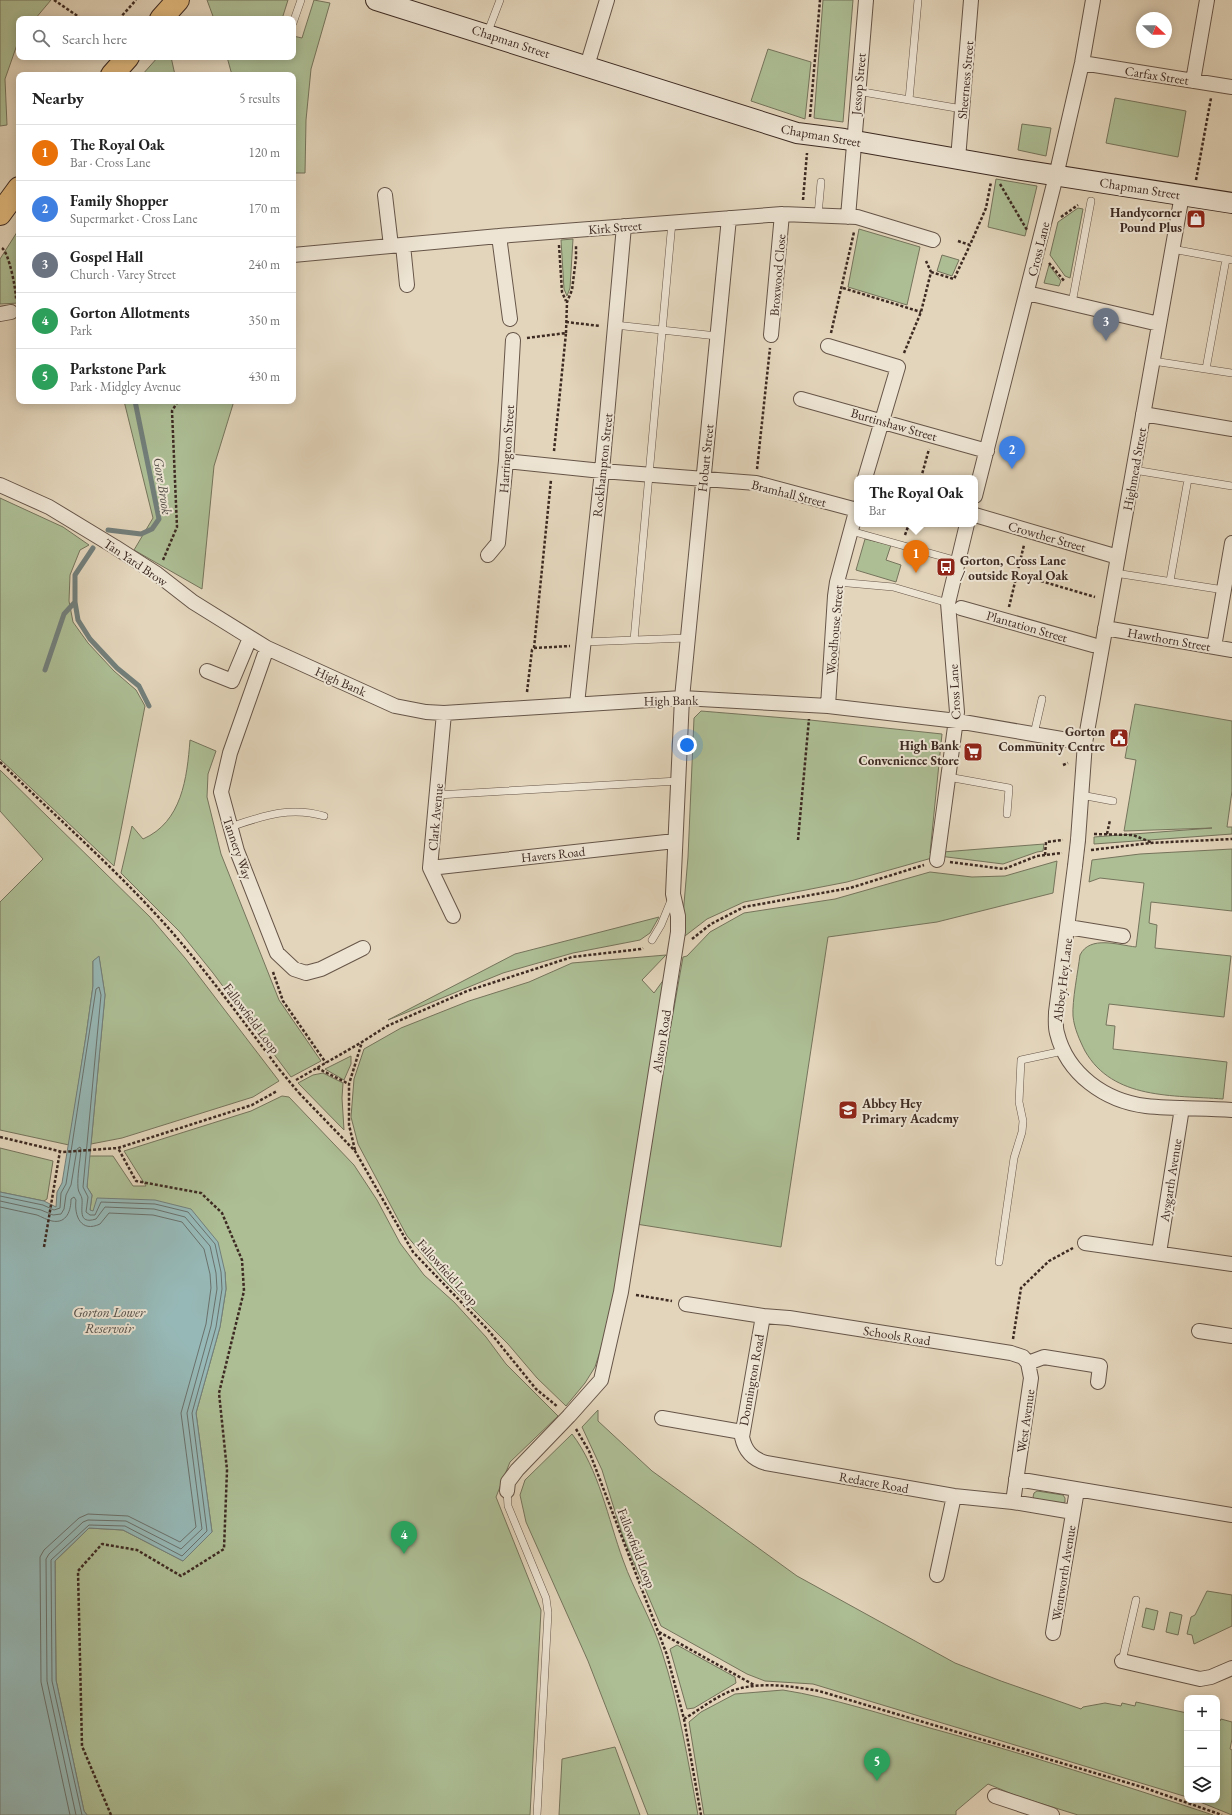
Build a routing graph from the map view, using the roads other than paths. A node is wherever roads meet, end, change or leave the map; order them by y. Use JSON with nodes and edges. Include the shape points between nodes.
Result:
{"nodes":[{"id":1,"x":178,"y":0,"type":"edge"},
{"id":2,"x":300,"y":0,"type":"edge"},
{"id":3,"x":376,"y":0,"type":"edge"},
{"id":4,"x":500,"y":0,"type":"edge"},
{"id":5,"x":608,"y":0,"type":"edge"},
{"id":6,"x":866,"y":0,"type":"edge"},
{"id":7,"x":918,"y":0,"type":"edge"},
{"id":8,"x":971,"y":0,"type":"edge"},
{"id":9,"x":1093,"y":0,"type":"edge"},
{"id":10,"x":1207,"y":0,"type":"edge"},
{"id":11,"x":165,"y":16,"type":"edge"},
{"id":12,"x":295,"y":16,"type":"edge"},
{"id":13,"x":487,"y":34,"type":"junction"},
{"id":14,"x":125,"y":60,"type":"edge"},
{"id":15,"x":1082,"y":63,"type":"junction"},
{"id":16,"x":587,"y":66,"type":"junction"},
{"id":17,"x":115,"y":72,"type":"edge"},
{"id":18,"x":1193,"y":81,"type":"junction"},
{"id":19,"x":1232,"y":87,"type":"edge"},
{"id":20,"x":858,"y":91,"type":"junction"},
{"id":21,"x":909,"y":100,"type":"junction"},
{"id":22,"x":962,"y":109,"type":"junction"},
{"id":23,"x":853,"y":141,"type":"junction"},
{"id":24,"x":958,"y":159,"type":"junction"},
{"id":25,"x":1056,"y":176,"type":"junction"},
{"id":26,"x":821,"y":182,"type":"dead end"},
{"id":27,"x":16,"y":192,"type":"edge"},
{"id":28,"x":385,"y":195,"type":"dead end"},
{"id":29,"x":1187,"y":196,"type":"junction"},
{"id":30,"x":1091,"y":201,"type":"road end"},
{"id":31,"x":1232,"y":203,"type":"edge"},
{"id":32,"x":0,"y":214,"type":"edge"},
{"id":33,"x":782,"y":214,"type":"junction"},
{"id":34,"x":818,"y":215,"type":"junction"},
{"id":35,"x":729,"y":218,"type":"junction"},
{"id":36,"x":852,"y":221,"type":"junction"},
{"id":37,"x":672,"y":222,"type":"junction"},
{"id":38,"x":624,"y":226,"type":"junction"},
{"id":39,"x":499,"y":236,"type":"junction"},
{"id":40,"x":933,"y":240,"type":"dead end"},
{"id":41,"x":397,"y":246,"type":"junction"},
{"id":42,"x":1172,"y":249,"type":"junction"},
{"id":43,"x":296,"y":255,"type":"edge"},
{"id":44,"x":1229,"y":260,"type":"edge"},
{"id":45,"x":407,"y":285,"type":"dead end"},
{"id":46,"x":1027,"y":293,"type":"junction"},
{"id":47,"x":1073,"y":298,"type":"junction"},
{"id":48,"x":510,"y":318,"type":"dead end"},
{"id":49,"x":1159,"y":324,"type":"junction"},
{"id":50,"x":615,"y":325,"type":"junction"},
{"id":51,"x":662,"y":330,"type":"junction"},
{"id":52,"x":771,"y":335,"type":"road end"},
{"id":53,"x":717,"y":336,"type":"junction"},
{"id":54,"x":513,"y":340,"type":"dead end"},
{"id":55,"x":828,"y":346,"type":"road end"},
{"id":56,"x":1153,"y":361,"type":"junction"},
{"id":57,"x":1206,"y":369,"type":"junction"},
{"id":58,"x":1232,"y":373,"type":"edge"},
{"id":59,"x":801,"y":399,"type":"dead end"},
{"id":60,"x":1143,"y":414,"type":"junction"},
{"id":61,"x":882,"y":420,"type":"junction"},
{"id":62,"x":1232,"y":429,"type":"edge"},
{"id":63,"x":987,"y":451,"type":"junction"},
{"id":64,"x":506,"y":461,"type":"junction"},
{"id":65,"x":1134,"y":470,"type":"junction"},
{"id":66,"x":602,"y":471,"type":"junction"},
{"id":67,"x":649,"y":475,"type":"junction"},
{"id":68,"x":866,"y":475,"type":"edge"},
{"id":69,"x":1188,"y":479,"type":"junction"},
{"id":70,"x":702,"y":480,"type":"junction"},
{"id":71,"x":978,"y":485,"type":"edge"},
{"id":72,"x":0,"y":486,"type":"edge"},
{"id":73,"x":1232,"y":486,"type":"edge"},
{"id":74,"x":854,"y":508,"type":"edge"},
{"id":75,"x":978,"y":516,"type":"edge"},
{"id":76,"x":854,"y":520,"type":"edge"},
{"id":77,"x":966,"y":527,"type":"edge"},
{"id":78,"x":851,"y":531,"type":"junction"},
{"id":79,"x":1232,"y":542,"type":"edge"},
{"id":80,"x":488,"y":555,"type":"dead end"},
{"id":81,"x":1118,"y":557,"type":"junction"},
{"id":82,"x":958,"y":561,"type":"junction"},
{"id":83,"x":1115,"y":573,"type":"junction"},
{"id":84,"x":837,"y":582,"type":"junction"},
{"id":85,"x":1170,"y":582,"type":"junction"},
{"id":86,"x":1224,"y":590,"type":"junction"},
{"id":87,"x":954,"y":606,"type":"junction"},
{"id":88,"x":1106,"y":628,"type":"junction"},
{"id":89,"x":250,"y":638,"type":"junction"},
{"id":90,"x":687,"y":638,"type":"junction"},
{"id":91,"x":634,"y":640,"type":"junction"},
{"id":92,"x":583,"y":642,"type":"junction"},
{"id":93,"x":1092,"y":645,"type":"dead end"},
{"id":94,"x":1214,"y":647,"type":"junction"},
{"id":95,"x":267,"y":648,"type":"junction"},
{"id":96,"x":1232,"y":650,"type":"edge"},
{"id":97,"x":206,"y":671,"type":"dead end"},
{"id":98,"x":682,"y":698,"type":"junction"},
{"id":99,"x":1042,"y":699,"type":"dead end"},
{"id":100,"x":577,"y":704,"type":"junction"},
{"id":101,"x":828,"y":706,"type":"junction"},
{"id":102,"x":444,"y":713,"type":"junction"},
{"id":103,"x":957,"y":721,"type":"junction"},
{"id":104,"x":1034,"y":734,"type":"junction"},
{"id":105,"x":1085,"y":743,"type":"junction"},
{"id":106,"x":948,"y":777,"type":"junction"},
{"id":107,"x":678,"y":781,"type":"junction"},
{"id":108,"x":437,"y":795,"type":"junction"},
{"id":109,"x":1081,"y":795,"type":"junction"},
{"id":110,"x":1113,"y":801,"type":"dead end"},
{"id":111,"x":1007,"y":814,"type":"dead end"},
{"id":112,"x":324,"y":816,"type":"dead end"},
{"id":113,"x":230,"y":827,"type":"junction"},
{"id":114,"x":675,"y":841,"type":"junction"},
{"id":115,"x":937,"y":860,"type":"road end"},
{"id":116,"x":430,"y":868,"type":"junction"},
{"id":117,"x":673,"y":894,"type":"junction"},
{"id":118,"x":453,"y":916,"type":"dead end"},
{"id":119,"x":1068,"y":927,"type":"junction"},
{"id":120,"x":1123,"y":936,"type":"dead end"},
{"id":121,"x":652,"y":940,"type":"road end"},
{"id":122,"x":363,"y":948,"type":"dead end"},
{"id":123,"x":1064,"y":1051,"type":"junction"},
{"id":124,"x":1182,"y":1108,"type":"junction"},
{"id":125,"x":1232,"y":1110,"type":"edge"},
{"id":126,"x":1085,"y":1243,"type":"road end"},
{"id":127,"x":1159,"y":1253,"type":"junction"},
{"id":128,"x":999,"y":1262,"type":"dead end"},
{"id":129,"x":1232,"y":1264,"type":"edge"},
{"id":130,"x":686,"y":1304,"type":"road end"},
{"id":131,"x":763,"y":1316,"type":"junction"},
{"id":132,"x":1199,"y":1331,"type":"dead end"},
{"id":133,"x":1232,"y":1336,"type":"edge"},
{"id":134,"x":1028,"y":1363,"type":"junction"},
{"id":135,"x":1098,"y":1382,"type":"dead end"},
{"id":136,"x":662,"y":1418,"type":"dead end"},
{"id":137,"x":743,"y":1438,"type":"junction"},
{"id":138,"x":1016,"y":1479,"type":"junction"},
{"id":139,"x":1077,"y":1490,"type":"junction"},
{"id":140,"x":507,"y":1491,"type":"joint"},
{"id":141,"x":954,"y":1496,"type":"junction"},
{"id":142,"x":1013,"y":1502,"type":"junction"},
{"id":143,"x":1073,"y":1512,"type":"junction"},
{"id":144,"x":1232,"y":1515,"type":"edge"},
{"id":145,"x":937,"y":1575,"type":"dead end"},
{"id":146,"x":1136,"y":1600,"type":"dead end"},
{"id":147,"x":1052,"y":1633,"type":"dead end"},
{"id":148,"x":1122,"y":1661,"type":"joint"},
{"id":149,"x":1232,"y":1668,"type":"edge"},
{"id":150,"x":995,"y":1796,"type":"dead end"},
{"id":151,"x":537,"y":1815,"type":"edge"},
{"id":152,"x":1052,"y":1815,"type":"edge"}],
"edges":[{"from":1,"to":11,"type":"highway"},
{"from":2,"to":12,"type":"lane"},
{"from":3,"to":13,"type":"street","name":"Chapman Street"},
{"from":4,"to":13,"type":"lane"},
{"from":5,"to":16,"type":"street"},
{"from":6,"to":20,"type":"street","name":"Jessop Street"},
{"from":7,"to":21,"type":"lane"},
{"from":8,"to":22,"type":"street","name":"Sheerness Street"},
{"from":9,"to":15,"type":"street","name":"Cross Lane"},
{"from":10,"to":18,"type":"street"},
{"from":13,"to":16,"type":"street","name":"Chapman Street"},
{"from":14,"to":17,"type":"highway"},
{"from":15,"to":18,"type":"street","name":"Carfax Street"},
{"from":15,"to":25,"type":"street","name":"Cross Lane"},
{"from":16,"to":23,"type":"street","name":"Chapman Street","via":[[797,133]]},
{"from":18,"to":19,"type":"street","name":"Carfax Street"},
{"from":20,"to":21,"type":"lane"},
{"from":20,"to":23,"type":"street","name":"Jessop Street"},
{"from":21,"to":22,"type":"lane"},
{"from":22,"to":24,"type":"street","name":"Sheerness Street"},
{"from":23,"to":24,"type":"street","name":"Chapman Street"},
{"from":23,"to":36,"type":"street","name":"Jessop Street"},
{"from":24,"to":25,"type":"street","name":"Chapman Street"},
{"from":25,"to":29,"type":"street","name":"Chapman Street"},
{"from":25,"to":46,"type":"street","name":"Cross Lane"},
{"from":26,"to":34,"type":"lane"},
{"from":27,"to":32,"type":"highway"},
{"from":28,"to":41,"type":"street"},
{"from":29,"to":31,"type":"street","name":"Chapman Street"},
{"from":29,"to":42,"type":"street","name":"Highmead Street"},
{"from":30,"to":47,"type":"lane"},
{"from":33,"to":34,"type":"street","name":"Kirk Street"},
{"from":33,"to":35,"type":"street","name":"Kirk Street"},
{"from":33,"to":52,"type":"street","name":"Broxwood Close"},
{"from":34,"to":36,"type":"street","name":"Kirk Street"},
{"from":35,"to":37,"type":"street","name":"Kirk Street"},
{"from":35,"to":53,"type":"street","name":"Hobart Street"},
{"from":36,"to":40,"type":"street","name":"Kirk Street","via":[[857,217]]},
{"from":37,"to":38,"type":"street","name":"Kirk Street"},
{"from":37,"to":51,"type":"lane"},
{"from":38,"to":39,"type":"street","name":"Kirk Street"},
{"from":38,"to":50,"type":"street","name":"Rockhampton Street"},
{"from":39,"to":41,"type":"street","name":"Kirk Street"},
{"from":39,"to":48,"type":"street"},
{"from":41,"to":43,"type":"street","name":"Kirk Street"},
{"from":41,"to":45,"type":"street"},
{"from":42,"to":44,"type":"lane"},
{"from":42,"to":49,"type":"street","name":"Highmead Street"},
{"from":44,"to":57,"type":"lane"},
{"from":46,"to":47,"type":"street"},
{"from":46,"to":63,"type":"street","name":"Cross Lane"},
{"from":47,"to":49,"type":"street"},
{"from":49,"to":56,"type":"street","name":"Highmead Street"},
{"from":50,"to":51,"type":"lane"},
{"from":50,"to":66,"type":"street","name":"Rockhampton Street"},
{"from":51,"to":53,"type":"lane"},
{"from":51,"to":67,"type":"lane"},
{"from":53,"to":70,"type":"street","name":"Hobart Street"},
{"from":54,"to":64,"type":"street","name":"Harrington Street"},
{"from":55,"to":61,"type":"street","via":[[898,367]]},
{"from":56,"to":57,"type":"lane"},
{"from":56,"to":60,"type":"street","name":"Highmead Street"},
{"from":57,"to":58,"type":"lane"},
{"from":59,"to":61,"type":"street","name":"Burtinshaw Street"},
{"from":60,"to":62,"type":"street"},
{"from":60,"to":65,"type":"street","name":"Highmead Street"},
{"from":61,"to":63,"type":"street","name":"Burtinshaw Street"},
{"from":61,"to":68,"type":"street"},
{"from":63,"to":71,"type":"street","name":"Cross Lane"},
{"from":64,"to":66,"type":"street","name":"Bramhall Street"},
{"from":64,"to":80,"type":"street","name":"Harrington Street","via":[[498,543]]},
{"from":65,"to":69,"type":"lane"},
{"from":65,"to":81,"type":"street","name":"Highmead Street"},
{"from":66,"to":67,"type":"street","name":"Bramhall Street"},
{"from":66,"to":92,"type":"street","name":"Rockhampton Street"},
{"from":67,"to":70,"type":"street","name":"Bramhall Street"},
{"from":67,"to":91,"type":"lane"},
{"from":69,"to":73,"type":"lane"},
{"from":69,"to":85,"type":"lane"},
{"from":70,"to":74,"type":"street","name":"Bramhall Street","via":[[756,483]]},
{"from":70,"to":90,"type":"street","name":"Hobart Street"},
{"from":72,"to":89,"type":"street","name":"Tan Yard Brow","via":[[49,507],[115,547],[157,574],[193,602]]},
{"from":75,"to":81,"type":"street","name":"Crowther Street"},
{"from":76,"to":78,"type":"street","name":"Woodhouse Street"},
{"from":77,"to":82,"type":"street","name":"Cross Lane"},
{"from":78,"to":82,"type":"lane"},
{"from":78,"to":84,"type":"street","name":"Woodhouse Street"},
{"from":79,"to":86,"type":"street"},
{"from":81,"to":83,"type":"street","name":"Highmead Street"},
{"from":82,"to":87,"type":"street","name":"Cross Lane"},
{"from":83,"to":85,"type":"lane"},
{"from":83,"to":88,"type":"street","name":"Highmead Street"},
{"from":84,"to":87,"type":"lane","via":[[893,587]]},
{"from":84,"to":101,"type":"street","name":"Woodhouse Street"},
{"from":85,"to":86,"type":"lane"},
{"from":86,"to":94,"type":"street"},
{"from":87,"to":93,"type":"street","name":"Plantation Street"},
{"from":87,"to":103,"type":"street","name":"Cross Lane"},
{"from":88,"to":94,"type":"street","name":"Hawthorn Street"},
{"from":88,"to":105,"type":"street","name":"Highmead Street"},
{"from":89,"to":95,"type":"street","name":"Tan Yard Brow"},
{"from":89,"to":97,"type":"street","via":[[232,681]]},
{"from":90,"to":91,"type":"lane"},
{"from":90,"to":98,"type":"street","name":"Hobart Street"},
{"from":91,"to":92,"type":"lane"},
{"from":92,"to":100,"type":"street","name":"Rockhampton Street"},
{"from":94,"to":96,"type":"street","name":"Hawthorn Street"},
{"from":95,"to":102,"type":"street","name":"High Bank","via":[[395,706]]},
{"from":95,"to":113,"type":"street","name":"Tannery Way","via":[[230,753],[221,792]]},
{"from":98,"to":100,"type":"street","name":"High Bank"},
{"from":98,"to":101,"type":"street","name":"High Bank"},
{"from":98,"to":107,"type":"street","name":"Alston Road"},
{"from":99,"to":104,"type":"lane"},
{"from":100,"to":102,"type":"street","name":"High Bank"},
{"from":101,"to":103,"type":"street","name":"High Bank"},
{"from":102,"to":108,"type":"street","name":"Clark Avenue"},
{"from":103,"to":104,"type":"street","name":"High Bank"},
{"from":103,"to":106,"type":"street","name":"Cross Lane"},
{"from":104,"to":105,"type":"street","name":"High Bank"},
{"from":105,"to":109,"type":"street","name":"Abbey Hey Lane"},
{"from":106,"to":111,"type":"lane","via":[[1009,788]]},
{"from":106,"to":115,"type":"street","name":"Cross Lane"},
{"from":107,"to":108,"type":"lane"},
{"from":107,"to":114,"type":"street","name":"Alston Road"},
{"from":108,"to":116,"type":"street","name":"Clark Avenue"},
{"from":109,"to":110,"type":"lane"},
{"from":109,"to":119,"type":"street","name":"Abbey Hey Lane","bridge":true,"via":[[1084,837],[1075,866]]},
{"from":112,"to":113,"type":"lane","via":[[308,811],[289,812],[266,815]]},
{"from":113,"to":122,"type":"street","name":"Tannery Way","via":[[277,953],[294,969],[306,973],[321,969]]},
{"from":114,"to":116,"type":"street","name":"Havers Road"},
{"from":114,"to":117,"type":"street","name":"Alston Road"},
{"from":116,"to":118,"type":"street","name":"Clark Avenue"},
{"from":117,"to":121,"type":"lane"},
{"from":117,"to":140,"type":"street","name":"Alston Road","via":[[678,916],[678,932],[622,1292],[601,1380],[508,1482]]},
{"from":119,"to":120,"type":"street"},
{"from":119,"to":123,"type":"street","name":"Abbey Hey Lane","via":[[1056,1012],[1056,1032]]},
{"from":123,"to":124,"type":"street","name":"Abbey Hey Lane","via":[[1075,1070],[1086,1081],[1114,1098],[1145,1106]]},
{"from":123,"to":128,"type":"lane","via":[[1021,1060],[1019,1102],[1023,1121],[1022,1132],[1014,1158]]},
{"from":124,"to":125,"type":"street","name":"Abbey Hey Lane"},
{"from":124,"to":127,"type":"street","name":"Aysgarth Avenue"},
{"from":126,"to":127,"type":"street"},
{"from":127,"to":129,"type":"street"},
{"from":130,"to":131,"type":"street","name":"Schools Road"},
{"from":131,"to":134,"type":"street","name":"Schools Road","via":[[1011,1353]]},
{"from":131,"to":137,"type":"street","name":"Donnington Road"},
{"from":132,"to":133,"type":"street"},
{"from":134,"to":135,"type":"street","via":[[1044,1357],[1100,1366]]},
{"from":134,"to":138,"type":"street","name":"West Avenue","via":[[1031,1378]]},
{"from":136,"to":137,"type":"street"},
{"from":137,"to":141,"type":"street","name":"Redacre Road","via":[[752,1456],[766,1463]]},
{"from":138,"to":139,"type":"street"},
{"from":138,"to":142,"type":"street"},
{"from":139,"to":143,"type":"street"},
{"from":139,"to":144,"type":"street"},
{"from":140,"to":151,"type":"lane","via":[[508,1506],[546,1598],[548,1613]]},
{"from":141,"to":142,"type":"street","name":"Redacre Road"},
{"from":141,"to":145,"type":"street"},
{"from":142,"to":143,"type":"street","name":"Redacre Road"},
{"from":143,"to":147,"type":"street","name":"Wentworth Avenue"},
{"from":146,"to":148,"type":"lane"},
{"from":148,"to":149,"type":"street","via":[[1200,1679]]},
{"from":150,"to":152,"type":"street"}]}
